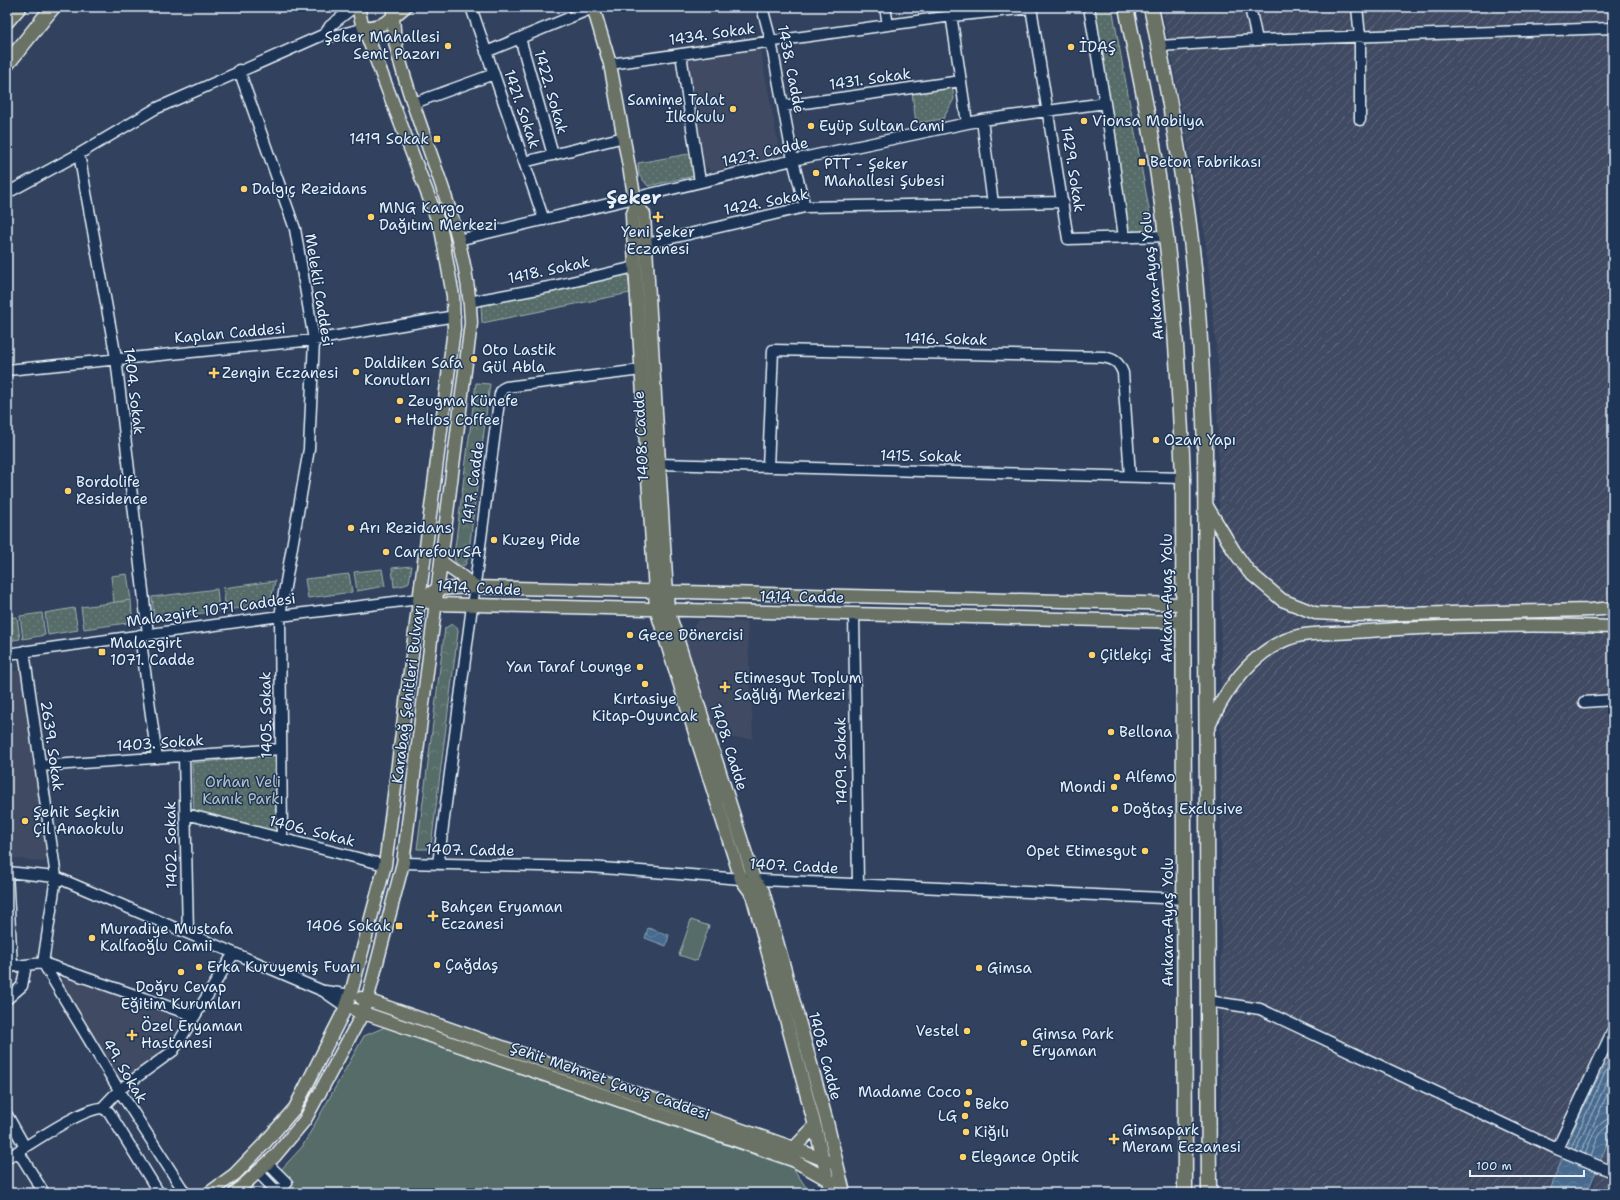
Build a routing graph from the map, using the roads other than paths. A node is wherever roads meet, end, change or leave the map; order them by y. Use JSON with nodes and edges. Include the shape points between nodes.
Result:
{"nodes":[{"id":1,"x":18,"y":7,"type":"edge"},
{"id":2,"x":53,"y":7,"type":"edge"},
{"id":3,"x":354,"y":7,"type":"edge"},
{"id":4,"x":358,"y":7,"type":"edge"},
{"id":5,"x":405,"y":7,"type":"edge"},
{"id":6,"x":471,"y":7,"type":"edge"},
{"id":7,"x":593,"y":7,"type":"edge"},
{"id":8,"x":762,"y":7,"type":"edge"},
{"id":9,"x":886,"y":7,"type":"edge"},
{"id":10,"x":1089,"y":7,"type":"edge"},
{"id":11,"x":1126,"y":7,"type":"edge"},
{"id":12,"x":1151,"y":7,"type":"edge"},
{"id":13,"x":1250,"y":7,"type":"edge"},
{"id":14,"x":1357,"y":7,"type":"edge"},
{"id":15,"x":1031,"y":8,"type":"edge"},
{"id":16,"x":951,"y":11,"type":"edge"},
{"id":17,"x":393,"y":12,"type":"edge"},
{"id":18,"x":7,"y":21,"type":"edge"},
{"id":19,"x":888,"y":25,"type":"junction"},
{"id":20,"x":365,"y":28,"type":"junction"},
{"id":21,"x":1613,"y":28,"type":"edge"},
{"id":22,"x":325,"y":34,"type":"junction"},
{"id":23,"x":1360,"y":37,"type":"junction"},
{"id":24,"x":520,"y":38,"type":"junction"},
{"id":25,"x":1257,"y":40,"type":"junction"},
{"id":26,"x":771,"y":41,"type":"junction"},
{"id":27,"x":1159,"y":46,"type":"junction"},
{"id":28,"x":486,"y":52,"type":"junction"},
{"id":29,"x":681,"y":54,"type":"junction"},
{"id":30,"x":7,"y":64,"type":"edge"},
{"id":31,"x":610,"y":64,"type":"junction"},
{"id":32,"x":239,"y":70,"type":"junction"},
{"id":33,"x":494,"y":74,"type":"junction"},
{"id":34,"x":961,"y":81,"type":"junction"},
{"id":35,"x":414,"y":103,"type":"junction"},
{"id":36,"x":1105,"y":103,"type":"junction"},
{"id":37,"x":783,"y":106,"type":"junction"},
{"id":38,"x":1049,"y":109,"type":"junction"},
{"id":39,"x":982,"y":120,"type":"junction"},
{"id":40,"x":1360,"y":120,"type":"dead end"},
{"id":41,"x":967,"y":123,"type":"junction"},
{"id":42,"x":624,"y":137,"type":"junction"},
{"id":43,"x":79,"y":154,"type":"junction"},
{"id":44,"x":553,"y":155,"type":"junction"},
{"id":45,"x":793,"y":160,"type":"junction"},
{"id":46,"x":524,"y":162,"type":"junction"},
{"id":47,"x":700,"y":182,"type":"junction"},
{"id":48,"x":7,"y":193,"type":"edge"},
{"id":49,"x":635,"y":202,"type":"junction"},
{"id":50,"x":1063,"y":202,"type":"junction"},
{"id":51,"x":993,"y":204,"type":"junction"},
{"id":52,"x":805,"y":207,"type":"junction"},
{"id":53,"x":544,"y":220,"type":"junction"},
{"id":54,"x":1166,"y":236,"type":"junction"},
{"id":55,"x":1124,"y":237,"type":"junction"},
{"id":56,"x":458,"y":240,"type":"junction"},
{"id":57,"x":646,"y":244,"type":"junction"},
{"id":58,"x":635,"y":267,"type":"junction"},
{"id":59,"x":470,"y":302,"type":"junction"},
{"id":60,"x":455,"y":316,"type":"junction"},
{"id":61,"x":314,"y":340,"type":"junction"},
{"id":62,"x":116,"y":358,"type":"junction"},
{"id":63,"x":7,"y":370,"type":"edge"},
{"id":64,"x":641,"y":370,"type":"junction"},
{"id":65,"x":659,"y":464,"type":"junction"},
{"id":66,"x":768,"y":467,"type":"junction"},
{"id":67,"x":1130,"y":476,"type":"junction"},
{"id":68,"x":1183,"y":478,"type":"junction"},
{"id":69,"x":1205,"y":502,"type":"junction"},
{"id":70,"x":441,"y":561,"type":"junction"},
{"id":71,"x":474,"y":587,"type":"junction"},
{"id":72,"x":438,"y":590,"type":"junction"},
{"id":73,"x":660,"y":592,"type":"junction"},
{"id":74,"x":419,"y":599,"type":"junction"},
{"id":75,"x":436,"y":604,"type":"junction"},
{"id":76,"x":1184,"y":604,"type":"junction"},
{"id":77,"x":471,"y":605,"type":"junction"},
{"id":78,"x":1613,"y":608,"type":"edge"},
{"id":79,"x":662,"y":610,"type":"junction"},
{"id":80,"x":854,"y":614,"type":"junction"},
{"id":81,"x":280,"y":616,"type":"junction"},
{"id":82,"x":1184,"y":622,"type":"junction"},
{"id":83,"x":1613,"y":627,"type":"edge"},
{"id":84,"x":144,"y":635,"type":"junction"},
{"id":85,"x":24,"y":651,"type":"junction"},
{"id":86,"x":7,"y":654,"type":"edge"},
{"id":87,"x":1613,"y":700,"type":"edge"},
{"id":88,"x":1584,"y":702,"type":"dead end"},
{"id":89,"x":1207,"y":732,"type":"junction"},
{"id":90,"x":281,"y":749,"type":"junction"},
{"id":91,"x":184,"y":756,"type":"junction"},
{"id":92,"x":157,"y":758,"type":"junction"},
{"id":93,"x":40,"y":766,"type":"junction"},
{"id":94,"x":186,"y":814,"type":"junction"},
{"id":95,"x":282,"y":839,"type":"junction"},
{"id":96,"x":403,"y":863,"type":"junction"},
{"id":97,"x":438,"y":864,"type":"junction"},
{"id":98,"x":385,"y":865,"type":"junction"},
{"id":99,"x":7,"y":872,"type":"edge"},
{"id":100,"x":56,"y":877,"type":"junction"},
{"id":101,"x":741,"y":879,"type":"junction"},
{"id":102,"x":754,"y":879,"type":"junction"},
{"id":103,"x":858,"y":884,"type":"junction"},
{"id":104,"x":1185,"y":899,"type":"junction"},
{"id":105,"x":188,"y":933,"type":"junction"},
{"id":106,"x":234,"y":953,"type":"junction"},
{"id":107,"x":43,"y":963,"type":"junction"},
{"id":108,"x":26,"y":965,"type":"junction"},
{"id":109,"x":9,"y":967,"type":"edge"},
{"id":110,"x":323,"y":991,"type":"junction"},
{"id":111,"x":351,"y":995,"type":"junction"},
{"id":112,"x":7,"y":999,"type":"edge"},
{"id":113,"x":368,"y":1001,"type":"junction"},
{"id":114,"x":1208,"y":1001,"type":"junction"},
{"id":115,"x":346,"y":1007,"type":"junction"},
{"id":116,"x":362,"y":1013,"type":"junction"},
{"id":117,"x":196,"y":1016,"type":"junction"},
{"id":118,"x":1613,"y":1030,"type":"edge"},
{"id":119,"x":119,"y":1090,"type":"junction"},
{"id":120,"x":102,"y":1108,"type":"junction"},
{"id":121,"x":7,"y":1116,"type":"edge"},
{"id":122,"x":815,"y":1126,"type":"junction"},
{"id":123,"x":794,"y":1148,"type":"junction"},
{"id":124,"x":21,"y":1149,"type":"junction"},
{"id":125,"x":1557,"y":1149,"type":"junction"},
{"id":126,"x":7,"y":1158,"type":"edge"},
{"id":127,"x":823,"y":1160,"type":"junction"},
{"id":128,"x":267,"y":1163,"type":"junction"},
{"id":129,"x":837,"y":1165,"type":"junction"},
{"id":130,"x":258,"y":1172,"type":"junction"},
{"id":131,"x":1613,"y":1172,"type":"edge"},
{"id":132,"x":828,"y":1180,"type":"junction"},
{"id":133,"x":839,"y":1191,"type":"edge"},
{"id":134,"x":44,"y":1193,"type":"edge"},
{"id":135,"x":159,"y":1193,"type":"edge"},
{"id":136,"x":184,"y":1193,"type":"edge"},
{"id":137,"x":209,"y":1193,"type":"edge"},
{"id":138,"x":235,"y":1193,"type":"edge"},
{"id":139,"x":1185,"y":1193,"type":"edge"},
{"id":140,"x":1209,"y":1193,"type":"edge"}],
"edges":[{"from":1,"to":18,"type":"highway"},
{"from":2,"to":30,"type":"highway"},
{"from":3,"to":22,"type":"street","via":[[330,26]]},
{"from":4,"to":20,"type":"main road","name":"Karabağ Şehitleri Bulvarı"},
{"from":5,"to":17,"type":"main road"},
{"from":6,"to":28,"type":"street","name":"1421. Sokak"},
{"from":7,"to":24,"type":"street"},
{"from":7,"to":31,"type":"main road","name":"1408. Cadde"},
{"from":8,"to":26,"type":"street","name":"1438. Cadde"},
{"from":9,"to":19,"type":"street"},
{"from":10,"to":36,"type":"street"},
{"from":11,"to":54,"type":"highway","name":"Ankara-Ayaş Yolu","via":[[1158,175]]},
{"from":12,"to":27,"type":"highway"},
{"from":13,"to":25,"type":"street"},
{"from":14,"to":23,"type":"street"},
{"from":15,"to":16,"type":"street","name":"1434. Sokak"},
{"from":15,"to":38,"type":"street","name":"1429. Sokak"},
{"from":16,"to":19,"type":"street","name":"1434. Sokak"},
{"from":16,"to":34,"type":"street"},
{"from":17,"to":20,"type":"main road","via":[[384,24]]},
{"from":17,"to":35,"type":"main road","name":"Karabağ Şehitleri Bulvarı","via":[[397,53]]},
{"from":19,"to":26,"type":"street","name":"1434. Sokak"},
{"from":20,"to":22,"type":"street","via":[[334,36]]},
{"from":20,"to":60,"type":"main road","name":"Karabağ Şehitleri Bulvarı","via":[[440,229]]},
{"from":21,"to":23,"type":"street"},
{"from":22,"to":32,"type":"street"},
{"from":23,"to":25,"type":"street"},
{"from":23,"to":40,"type":"street"},
{"from":24,"to":28,"type":"street"},
{"from":24,"to":44,"type":"street","name":"1422. Sokak"},
{"from":25,"to":27,"type":"street"},
{"from":26,"to":29,"type":"street","name":"1434. Sokak"},
{"from":26,"to":37,"type":"street","name":"1438. Cadde"},
{"from":27,"to":69,"type":"highway","via":[[1193,258],[1202,360]]},
{"from":28,"to":33,"type":"street","name":"1421. Sokak"},
{"from":29,"to":31,"type":"street","name":"1434. Sokak"},
{"from":29,"to":47,"type":"street"},
{"from":31,"to":42,"type":"main road","name":"1408. Cadde"},
{"from":32,"to":43,"type":"street","via":[[155,109]]},
{"from":32,"to":61,"type":"street","name":"Melekli Caddesi","via":[[295,229]]},
{"from":33,"to":35,"type":"street"},
{"from":33,"to":46,"type":"street","name":"1421. Sokak"},
{"from":34,"to":37,"type":"street","name":"1431. Sokak"},
{"from":34,"to":41,"type":"street"},
{"from":35,"to":56,"type":"main road","name":"Karabağ Şehitleri Bulvarı"},
{"from":36,"to":38,"type":"street","name":"1427. Cadde"},
{"from":36,"to":55,"type":"street"},
{"from":37,"to":45,"type":"street","name":"1438. Cadde"},
{"from":38,"to":39,"type":"street","name":"1427. Cadde"},
{"from":38,"to":50,"type":"street","name":"1429. Sokak"},
{"from":39,"to":41,"type":"street","name":"1427. Cadde"},
{"from":39,"to":51,"type":"street"},
{"from":41,"to":45,"type":"street","name":"1427. Cadde"},
{"from":42,"to":44,"type":"street"},
{"from":42,"to":49,"type":"main road","name":"1408. Cadde"},
{"from":43,"to":48,"type":"street"},
{"from":43,"to":62,"type":"street","name":"1404. Sokak"},
{"from":44,"to":46,"type":"street"},
{"from":45,"to":47,"type":"street","name":"1427. Cadde"},
{"from":45,"to":52,"type":"street","name":"1438. Cadde"},
{"from":46,"to":53,"type":"street","name":"1421. Sokak"},
{"from":47,"to":49,"type":"street","name":"1427. Cadde"},
{"from":49,"to":53,"type":"street","name":"1427. Cadde"},
{"from":49,"to":57,"type":"main road","name":"1408. Cadde","via":[[644,214]]},
{"from":49,"to":58,"type":"main road","name":"1408. Cadde","via":[[632,216]]},
{"from":50,"to":51,"type":"street","name":"1424. Sokak"},
{"from":50,"to":55,"type":"street","name":"1429. Sokak","via":[[1068,239]]},
{"from":51,"to":52,"type":"street","name":"1424. Sokak"},
{"from":52,"to":57,"type":"street","name":"1424. Sokak"},
{"from":53,"to":56,"type":"street","name":"1427. Cadde"},
{"from":54,"to":55,"type":"street","name":"1429. Sokak"},
{"from":54,"to":68,"type":"highway","name":"Ankara-Ayaş Yolu","via":[[1180,390]]},
{"from":56,"to":59,"type":"main road","name":"Karabağ Şehitleri Bulvarı"},
{"from":57,"to":65,"type":"main road","name":"1408. Cadde"},
{"from":58,"to":59,"type":"street","name":"1418. Sokak"},
{"from":58,"to":64,"type":"main road","name":"1408. Cadde"},
{"from":59,"to":70,"type":"main road","name":"Karabağ Şehitleri Bulvarı","via":[[470,331]]},
{"from":60,"to":61,"type":"street","name":"Kaplan Caddesi"},
{"from":60,"to":74,"type":"main road","name":"Karabağ Şehitleri Bulvarı"},
{"from":61,"to":62,"type":"street","name":"Kaplan Caddesi"},
{"from":61,"to":81,"type":"street","name":"Melekli Caddesi","via":[[309,449]]},
{"from":62,"to":63,"type":"street","name":"Kaplan Caddesi"},
{"from":62,"to":84,"type":"street","name":"1404. Sokak"},
{"from":64,"to":71,"type":"street","name":"1417. Cadde","via":[[502,389]]},
{"from":64,"to":73,"type":"main road","name":"1408. Cadde"},
{"from":65,"to":66,"type":"street","name":"1415. Sokak"},
{"from":65,"to":73,"type":"main road","name":"1408. Cadde"},
{"from":66,"to":67,"type":"street","name":"1415. Sokak"},
{"from":66,"to":67,"type":"street","name":"1416. Sokak","via":[[773,350],[1103,357],[1119,364],[1123,373]]},
{"from":67,"to":68,"type":"street","name":"1415. Sokak"},
{"from":68,"to":76,"type":"highway","name":"Ankara-Ayaş Yolu"},
{"from":69,"to":78,"type":"main road","via":[[1249,572],[1282,600],[1315,613],[1376,615]]},
{"from":69,"to":89,"type":"highway"},
{"from":70,"to":71,"type":"main road","via":[[465,577]]},
{"from":70,"to":72,"type":"main road","name":"Karabağ Şehitleri Bulvarı"},
{"from":71,"to":72,"type":"main road","name":"1414. Cadde"},
{"from":71,"to":73,"type":"main road","name":"1414. Cadde"},
{"from":71,"to":77,"type":"street","name":"1417. Cadde"},
{"from":72,"to":74,"type":"main road","name":"1414. Cadde"},
{"from":72,"to":75,"type":"main road","name":"Karabağ Şehitleri Bulvarı"},
{"from":73,"to":76,"type":"main road","name":"1414. Cadde"},
{"from":73,"to":79,"type":"main road","name":"1408. Cadde"},
{"from":74,"to":75,"type":"main road","name":"1414. Cadde"},
{"from":74,"to":81,"type":"street","name":"Malazgirt 1071 Caddesi"},
{"from":74,"to":98,"type":"main road","name":"Karabağ Şehitleri Bulvarı"},
{"from":75,"to":77,"type":"main road","name":"1414. Cadde"},
{"from":75,"to":96,"type":"main road","name":"Karabağ Şehitleri Bulvarı"},
{"from":76,"to":82,"type":"highway","name":"Ankara-Ayaş Yolu"},
{"from":77,"to":79,"type":"main road","name":"1414. Cadde"},
{"from":77,"to":97,"type":"street","name":"1417. Cadde"},
{"from":79,"to":80,"type":"main road","name":"1414. Cadde"},
{"from":79,"to":101,"type":"main road","name":"1408. Cadde"},
{"from":79,"to":102,"type":"main road","name":"1408. Cadde"},
{"from":80,"to":82,"type":"main road","name":"1414. Cadde"},
{"from":80,"to":103,"type":"street","name":"1409. Sokak"},
{"from":81,"to":84,"type":"street","name":"Malazgirt 1071 Caddesi"},
{"from":81,"to":90,"type":"street","name":"1405. Sokak"},
{"from":82,"to":104,"type":"highway","name":"Ankara-Ayaş Yolu"},
{"from":83,"to":89,"type":"main road","via":[[1386,629],[1294,637],[1273,647],[1243,673],[1218,707]]},
{"from":84,"to":85,"type":"street","name":"Malazgirt 1071 Caddesi"},
{"from":84,"to":92,"type":"street","name":"1404. Sokak"},
{"from":85,"to":86,"type":"street","name":"Malazgirt 1071 Caddesi"},
{"from":85,"to":93,"type":"street","name":"2639. Sokak"},
{"from":87,"to":88,"type":"street"},
{"from":89,"to":114,"type":"highway"},
{"from":90,"to":91,"type":"street","name":"1403. Sokak"},
{"from":90,"to":95,"type":"street","name":"1405. Sokak"},
{"from":91,"to":92,"type":"street","name":"1403. Sokak"},
{"from":91,"to":94,"type":"street","name":"1402. Sokak"},
{"from":92,"to":93,"type":"street","name":"1403. Sokak"},
{"from":93,"to":100,"type":"street","name":"2639. Sokak"},
{"from":94,"to":95,"type":"street","name":"1406. Sokak"},
{"from":94,"to":105,"type":"street","name":"1402. Sokak"},
{"from":95,"to":98,"type":"street","name":"1406. Sokak"},
{"from":96,"to":97,"type":"street","name":"1407. Cadde"},
{"from":96,"to":113,"type":"main road","name":"Karabağ Şehitleri Bulvarı"},
{"from":97,"to":101,"type":"street","name":"1407. Cadde","via":[[590,868]]},
{"from":98,"to":111,"type":"main road","name":"Karabağ Şehitleri Bulvarı"},
{"from":99,"to":100,"type":"street"},
{"from":99,"to":109,"type":"street"},
{"from":100,"to":105,"type":"street"},
{"from":100,"to":107,"type":"street","name":"2639. Sokak"},
{"from":101,"to":102,"type":"street","name":"1407. Cadde"},
{"from":101,"to":122,"type":"main road","name":"1408. Cadde","via":[[752,894]]},
{"from":102,"to":103,"type":"street","name":"1407. Cadde"},
{"from":102,"to":129,"type":"main road","name":"1408. Cadde","via":[[763,891]]},
{"from":103,"to":104,"type":"street","name":"1407. Cadde"},
{"from":104,"to":139,"type":"highway","name":"Ankara-Ayaş Yolu"},
{"from":105,"to":106,"type":"street"},
{"from":106,"to":110,"type":"street"},
{"from":106,"to":117,"type":"street"},
{"from":107,"to":108,"type":"street"},
{"from":107,"to":117,"type":"street"},
{"from":107,"to":119,"type":"street","name":"49. Sokak"},
{"from":108,"to":109,"type":"street"},
{"from":108,"to":112,"type":"street","via":[[22,986]]},
{"from":110,"to":111,"type":"street"},
{"from":110,"to":115,"type":"street"},
{"from":111,"to":113,"type":"main road","name":"Şehit Mehmet Çavuş Caddesi"},
{"from":111,"to":115,"type":"main road","name":"Karabağ Şehitleri Bulvarı"},
{"from":113,"to":116,"type":"main road","name":"Karabağ Şehitleri Bulvarı"},
{"from":113,"to":123,"type":"main road","name":"Şehit Mehmet Çavuş Caddesi"},
{"from":114,"to":125,"type":"street","via":[[1260,1009]]},
{"from":114,"to":140,"type":"highway"},
{"from":115,"to":116,"type":"main road","name":"Şehit Mehmet Çavuş Caddesi"},
{"from":115,"to":137,"type":"main road","name":"Karabağ Şehitleri Bulvarı","via":[[295,1108],[235,1174]]},
{"from":116,"to":128,"type":"main road","name":"Karabağ Şehitleri Bulvarı","via":[[305,1120]]},
{"from":116,"to":132,"type":"main road","name":"Şehit Mehmet Çavuş Caddesi","via":[[793,1160]]},
{"from":117,"to":119,"type":"street","via":[[173,1052]]},
{"from":118,"to":125,"type":"street"},
{"from":119,"to":120,"type":"street"},
{"from":119,"to":136,"type":"street","name":"49. Sokak"},
{"from":120,"to":124,"type":"street","via":[[76,1117]]},
{"from":120,"to":135,"type":"street","via":[[109,1112]]},
{"from":121,"to":124,"type":"street"},
{"from":122,"to":123,"type":"main road"},
{"from":122,"to":127,"type":"main road","name":"1408. Cadde"},
{"from":123,"to":127,"type":"main road","name":"Şehit Mehmet Çavuş Caddesi"},
{"from":124,"to":126,"type":"street"},
{"from":124,"to":134,"type":"street"},
{"from":125,"to":131,"type":"street"},
{"from":127,"to":129,"type":"main road","name":"Şehit Mehmet Çavuş Caddesi"},
{"from":127,"to":132,"type":"main road","name":"1408. Cadde"},
{"from":128,"to":130,"type":"main road","name":"Karabağ Şehitleri Bulvarı"},
{"from":128,"to":130,"type":"street","via":[[287,1183],[278,1193]]},
{"from":129,"to":133,"type":"main road","name":"1408. Cadde"},
{"from":130,"to":138,"type":"main road","name":"Karabağ Şehitleri Bulvarı"},
{"from":132,"to":133,"type":"main road","name":"1408. Cadde"}]}
